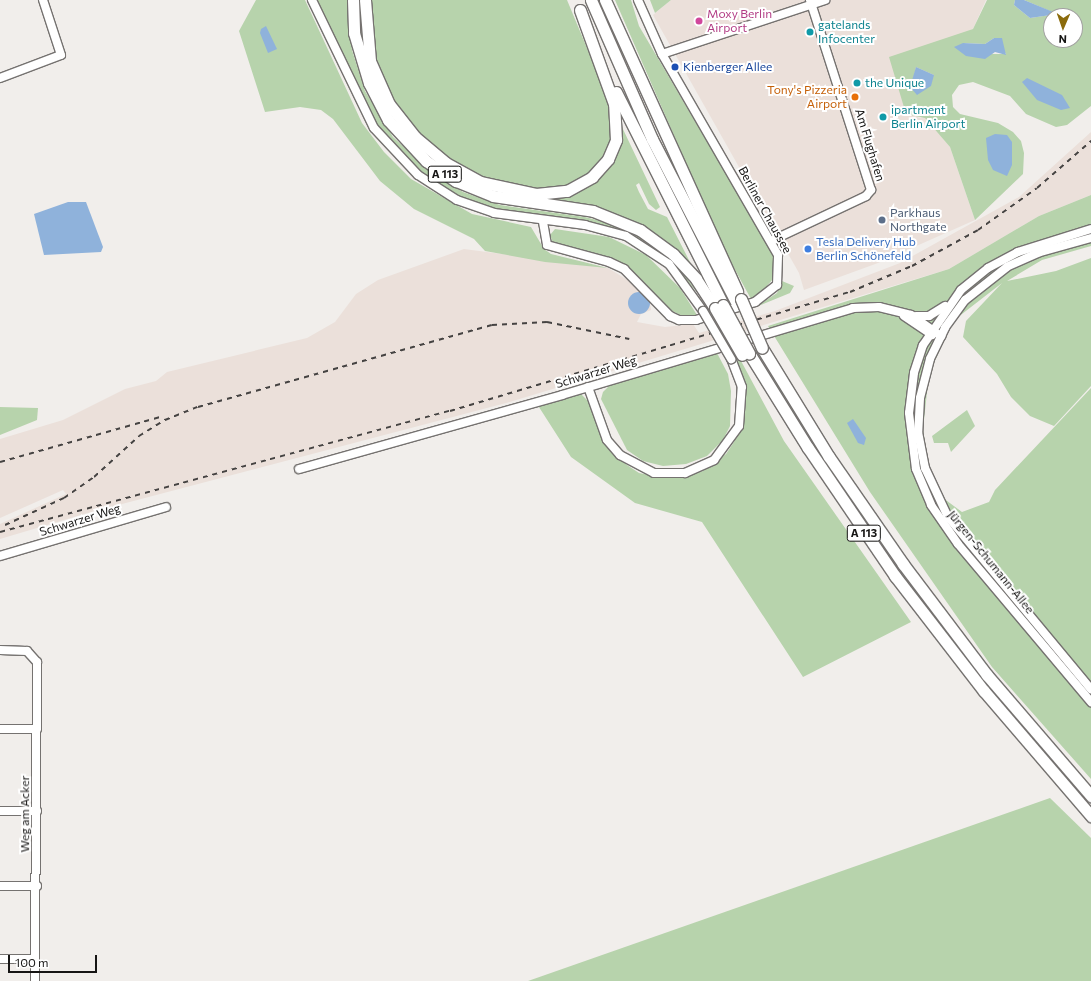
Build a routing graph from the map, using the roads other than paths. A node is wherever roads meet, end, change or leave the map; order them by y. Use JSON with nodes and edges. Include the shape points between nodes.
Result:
{"nodes":[{"id":1,"x":43,"y":0,"type":"edge"},
{"id":2,"x":312,"y":0,"type":"edge"},
{"id":3,"x":353,"y":0,"type":"edge"},
{"id":4,"x":365,"y":0,"type":"edge"},
{"id":5,"x":591,"y":0,"type":"edge"},
{"id":6,"x":606,"y":0,"type":"edge"},
{"id":7,"x":609,"y":0,"type":"edge"},
{"id":8,"x":638,"y":0,"type":"edge"},
{"id":9,"x":825,"y":0,"type":"edge"},
{"id":10,"x":810,"y":2,"type":"edge"},
{"id":11,"x":578,"y":5,"type":"edge"},
{"id":12,"x":626,"y":45,"type":"junction"},
{"id":13,"x":662,"y":54,"type":"junction"},
{"id":14,"x":0,"y":78,"type":"edge"},
{"id":15,"x":543,"y":222,"type":"junction"},
{"id":16,"x":1091,"y":229,"type":"edge"},
{"id":17,"x":1091,"y":238,"type":"edge"},
{"id":18,"x":771,"y":241,"type":"junction"},
{"id":19,"x":738,"y":300,"type":"junction"},
{"id":20,"x":948,"y":305,"type":"junction"},
{"id":21,"x":719,"y":307,"type":"junction"},
{"id":22,"x":899,"y":312,"type":"junction"},
{"id":23,"x":911,"y":315,"type":"junction"},
{"id":24,"x":933,"y":327,"type":"junction"},
{"id":25,"x":928,"y":335,"type":"junction"},
{"id":26,"x":941,"y":336,"type":"junction"},
{"id":27,"x":588,"y":387,"type":"junction"},
{"id":28,"x":299,"y":468,"type":"dead end"},
{"id":29,"x":166,"y":507,"type":"dead end"},
{"id":30,"x":0,"y":556,"type":"edge"},
{"id":31,"x":0,"y":650,"type":"edge"},
{"id":32,"x":1091,"y":689,"type":"edge"},
{"id":33,"x":1091,"y":702,"type":"edge"},
{"id":34,"x":0,"y":729,"type":"edge"},
{"id":35,"x":37,"y":729,"type":"junction"},
{"id":36,"x":1091,"y":796,"type":"edge"},
{"id":37,"x":0,"y":811,"type":"edge"},
{"id":38,"x":37,"y":811,"type":"junction"},
{"id":39,"x":1091,"y":816,"type":"edge"},
{"id":40,"x":0,"y":886,"type":"edge"},
{"id":41,"x":37,"y":886,"type":"junction"},
{"id":42,"x":35,"y":958,"type":"junction"},
{"id":43,"x":0,"y":959,"type":"edge"},
{"id":44,"x":35,"y":981,"type":"edge"}],
"edges":[{"from":1,"to":14,"type":"street","via":[[62,55]]},
{"from":2,"to":15,"type":"street","via":[[360,106],[374,128],[407,166],[445,193],[475,207]]},
{"from":3,"to":21,"type":"highway","number":"A 113","via":[[354,33],[368,83],[388,120],[426,161],[456,181],[493,196],[593,211],[640,230],[673,254]]},
{"from":4,"to":11,"type":"highway","via":[[370,61],[390,104],[415,137],[446,163],[480,182],[536,194],[567,191],[592,177],[608,159],[616,140],[614,104]]},
{"from":5,"to":19,"type":"highway","via":[[652,139]]},
{"from":6,"to":12,"type":"highway"},
{"from":7,"to":12,"type":"highway"},
{"from":8,"to":13,"type":"street","name":"Berliner Chaussee"},
{"from":9,"to":10,"type":"street"},
{"from":10,"to":13,"type":"street"},
{"from":10,"to":18,"type":"street","name":"Am Flughafen","via":[[871,190],[866,196]]},
{"from":11,"to":21,"type":"highway","number":"A 113"},
{"from":12,"to":19,"type":"highway"},
{"from":13,"to":18,"type":"street","name":"Berliner Chaussee"},
{"from":15,"to":18,"type":"street","name":"Berliner Chaussee","via":[[547,245],[609,262],[624,269],[670,316],[685,321],[732,309],[769,294],[780,275],[779,258]]},
{"from":15,"to":27,"type":"street","bridge":true,"via":[[585,225],[639,242],[675,271],[703,311],[731,359],[742,387],[739,426],[714,460],[684,473],[654,473],[620,456],[607,440]]},
{"from":16,"to":20,"type":"street","name":"Jürgen-Schumann-Allee","via":[[1034,245],[1003,259],[972,280]]},
{"from":17,"to":26,"type":"street","name":"Jürgen-Schumann-Allee","via":[[1040,252],[991,277],[965,300]]},
{"from":19,"to":36,"type":"highway","number":"A 113","bridge":true,"via":[[762,348],[829,457],[903,564],[987,675]]},
{"from":20,"to":23,"type":"street","via":[[930,316]]},
{"from":20,"to":24,"type":"street","name":"Jürgen-Schumann-Allee"},
{"from":21,"to":39,"type":"highway","number":"A 113","bridge":true,"via":[[746,354],[895,576],[984,691]]},
{"from":22,"to":23,"type":"street","name":"Schwarzer Weg"},
{"from":22,"to":25,"type":"street","name":"Schwarzer Weg"},
{"from":22,"to":27,"type":"street","name":"Schwarzer Weg","via":[[879,307],[853,308]]},
{"from":23,"to":24,"type":"street","name":"Schwarzer Weg"},
{"from":24,"to":25,"type":"street","name":"Jürgen-Schumann-Allee"},
{"from":24,"to":26,"type":"street","name":"Schwarzer Weg"},
{"from":25,"to":26,"type":"street"},
{"from":25,"to":33,"type":"street","name":"Jürgen-Schumann-Allee","via":[[914,373],[909,413],[912,452],[922,487],[958,544]]},
{"from":26,"to":32,"type":"street","name":"Jürgen-Schumann-Allee","via":[[925,375],[919,414],[920,451],[931,485],[961,534]]},
{"from":27,"to":28,"type":"street","name":"Schwarzer Weg"},
{"from":29,"to":30,"type":"street","name":"Schwarzer Weg"},
{"from":31,"to":35,"type":"street","name":"Weg am Acker","via":[[27,651],[37,662]]},
{"from":34,"to":35,"type":"street"},
{"from":35,"to":38,"type":"street","name":"Weg am Acker"},
{"from":37,"to":38,"type":"street"},
{"from":38,"to":41,"type":"street","name":"Weg am Acker"},
{"from":40,"to":41,"type":"street"},
{"from":41,"to":42,"type":"street","name":"Weg am Acker"},
{"from":42,"to":43,"type":"street"},
{"from":42,"to":44,"type":"street","name":"Weg am Acker"}]}
